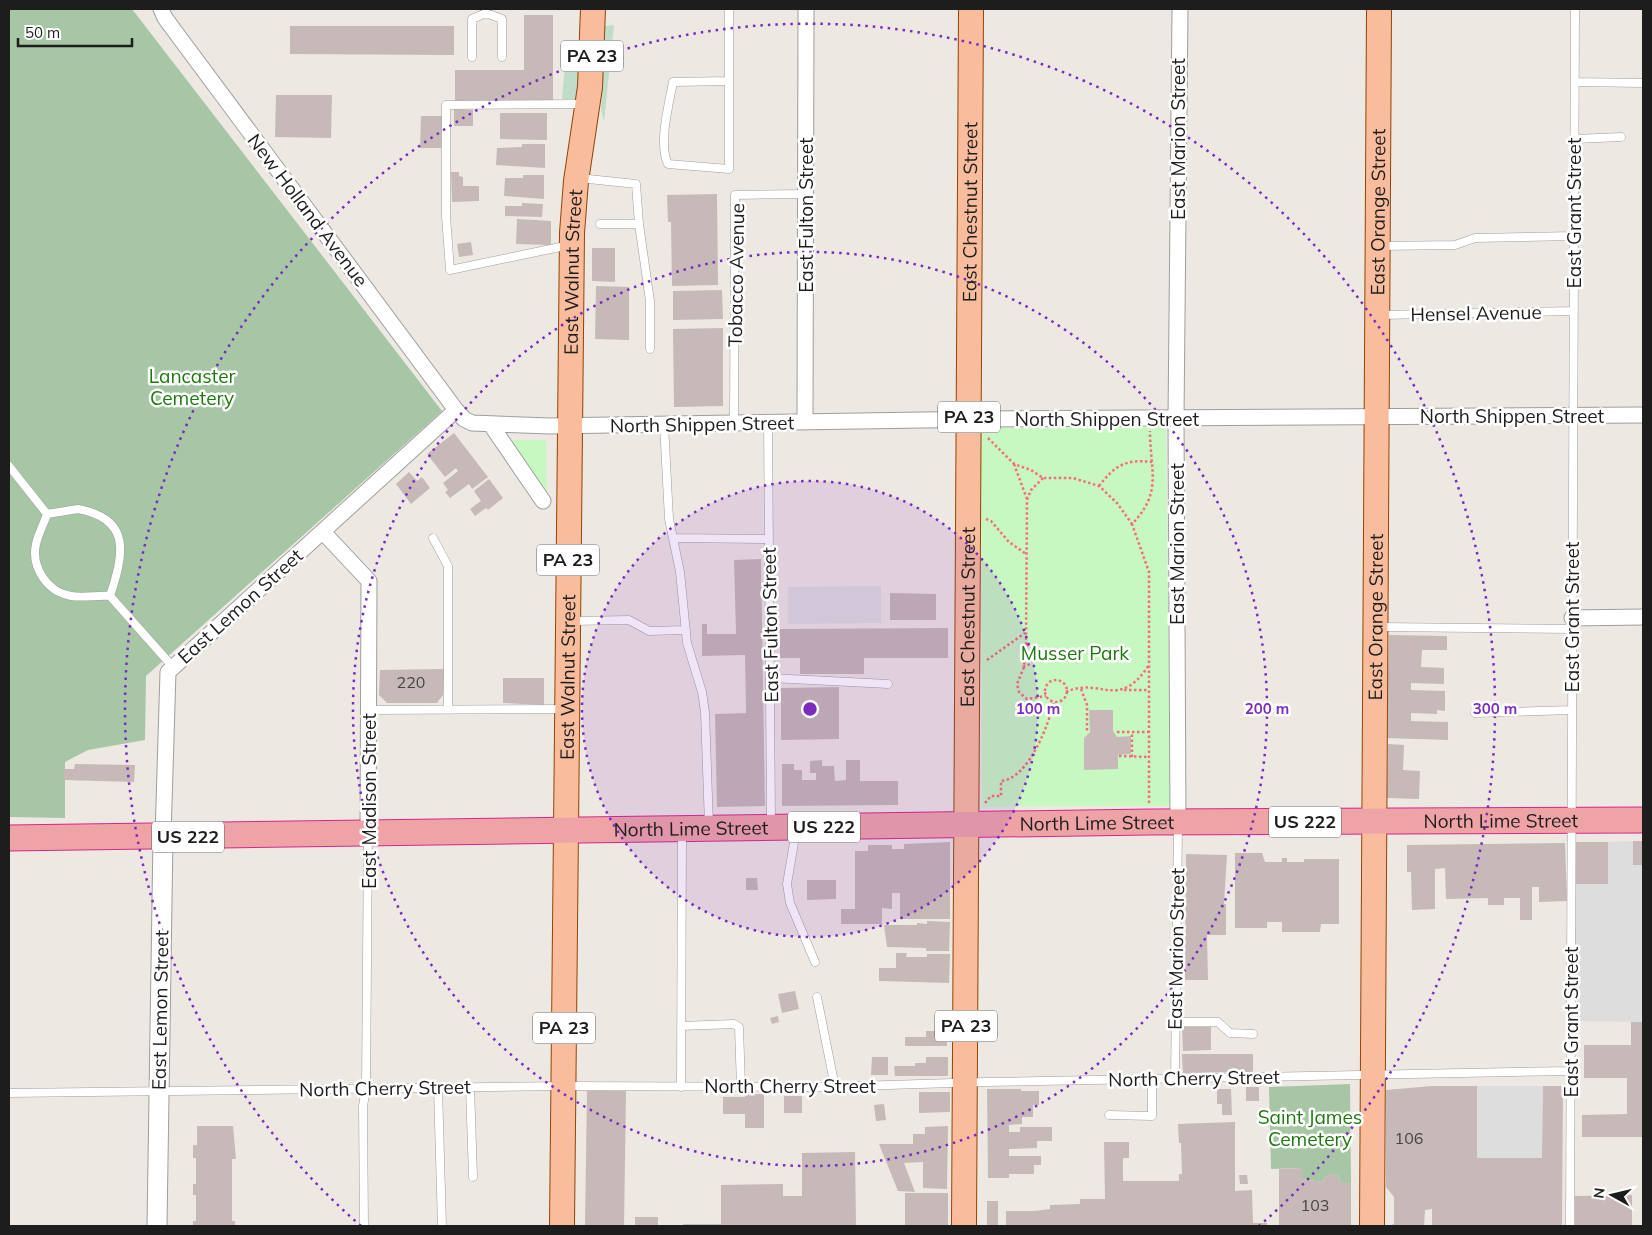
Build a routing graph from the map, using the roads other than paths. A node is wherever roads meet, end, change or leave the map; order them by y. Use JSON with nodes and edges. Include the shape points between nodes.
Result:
{"nodes":[{"id":1,"x":161,"y":9,"type":"edge"},
{"id":2,"x":593,"y":9,"type":"edge"},
{"id":3,"x":729,"y":9,"type":"edge"},
{"id":4,"x":806,"y":9,"type":"edge"},
{"id":5,"x":971,"y":9,"type":"edge"},
{"id":6,"x":1180,"y":9,"type":"edge"},
{"id":7,"x":1379,"y":9,"type":"edge"},
{"id":8,"x":1575,"y":9,"type":"edge"},
{"id":9,"x":486,"y":11,"type":"edge"},
{"id":10,"x":472,"y":57,"type":"dead end"},
{"id":11,"x":502,"y":57,"type":"dead end"},
{"id":12,"x":729,"y":81,"type":"junction"},
{"id":13,"x":1575,"y":82,"type":"junction"},
{"id":14,"x":1643,"y":83,"type":"edge"},
{"id":15,"x":589,"y":104,"type":"junction"},
{"id":16,"x":1621,"y":137,"type":"dead end"},
{"id":17,"x":1575,"y":138,"type":"junction"},
{"id":18,"x":576,"y":178,"type":"junction"},
{"id":19,"x":806,"y":194,"type":"junction"},
{"id":20,"x":600,"y":224,"type":"dead end"},
{"id":21,"x":639,"y":224,"type":"junction"},
{"id":22,"x":1574,"y":236,"type":"junction"},
{"id":23,"x":572,"y":245,"type":"junction"},
{"id":24,"x":1378,"y":246,"type":"junction"},
{"id":25,"x":1574,"y":311,"type":"junction"},
{"id":26,"x":1377,"y":315,"type":"junction"},
{"id":27,"x":650,"y":349,"type":"dead end"},
{"id":28,"x":456,"y":410,"type":"junction"},
{"id":29,"x":1573,"y":416,"type":"junction"},
{"id":30,"x":1643,"y":416,"type":"edge"},
{"id":31,"x":1377,"y":417,"type":"junction"},
{"id":32,"x":1176,"y":419,"type":"junction"},
{"id":33,"x":969,"y":420,"type":"junction"},
{"id":34,"x":768,"y":422,"type":"junction"},
{"id":35,"x":805,"y":422,"type":"junction"},
{"id":36,"x":734,"y":423,"type":"junction"},
{"id":37,"x":664,"y":424,"type":"junction"},
{"id":38,"x":491,"y":425,"type":"junction"},
{"id":39,"x":569,"y":426,"type":"junction"},
{"id":40,"x":9,"y":466,"type":"edge"},
{"id":41,"x":543,"y":502,"type":"dead end"},
{"id":42,"x":47,"y":514,"type":"junction"},
{"id":43,"x":323,"y":532,"type":"junction"},
{"id":44,"x":433,"y":538,"type":"dead end"},
{"id":45,"x":673,"y":538,"type":"junction"},
{"id":46,"x":769,"y":539,"type":"junction"},
{"id":47,"x":110,"y":596,"type":"junction"},
{"id":48,"x":1643,"y":617,"type":"edge"},
{"id":49,"x":567,"y":622,"type":"junction"},
{"id":50,"x":1572,"y":624,"type":"junction"},
{"id":51,"x":1376,"y":627,"type":"junction"},
{"id":52,"x":686,"y":630,"type":"junction"},
{"id":53,"x":173,"y":667,"type":"junction"},
{"id":54,"x":771,"y":678,"type":"junction"},
{"id":55,"x":888,"y":684,"type":"dead end"},
{"id":56,"x":566,"y":709,"type":"junction"},
{"id":57,"x":369,"y":710,"type":"junction"},
{"id":58,"x":448,"y":710,"type":"junction"},
{"id":59,"x":1572,"y":710,"type":"junction"},
{"id":60,"x":1475,"y":713,"type":"dead end"},
{"id":61,"x":1571,"y":819,"type":"junction"},
{"id":62,"x":1643,"y":820,"type":"edge"},
{"id":63,"x":1374,"y":821,"type":"junction"},
{"id":64,"x":1178,"y":822,"type":"junction"},
{"id":65,"x":966,"y":825,"type":"junction"},
{"id":66,"x":772,"y":827,"type":"junction"},
{"id":67,"x":797,"y":827,"type":"junction"},
{"id":68,"x":709,"y":828,"type":"junction"},
{"id":69,"x":682,"y":829,"type":"junction"},
{"id":70,"x":566,"y":830,"type":"junction"},
{"id":71,"x":368,"y":834,"type":"junction"},
{"id":72,"x":164,"y":837,"type":"junction"},
{"id":73,"x":9,"y":838,"type":"edge"},
{"id":74,"x":815,"y":962,"type":"dead end"},
{"id":75,"x":817,"y":997,"type":"dead end"},
{"id":76,"x":1176,"y":1022,"type":"junction"},
{"id":77,"x":681,"y":1026,"type":"junction"},
{"id":78,"x":1253,"y":1034,"type":"dead end"},
{"id":79,"x":1570,"y":1071,"type":"junction"},
{"id":80,"x":1373,"y":1075,"type":"junction"},
{"id":81,"x":1152,"y":1079,"type":"junction"},
{"id":82,"x":1175,"y":1079,"type":"junction"},
{"id":83,"x":965,"y":1083,"type":"junction"},
{"id":84,"x":563,"y":1086,"type":"junction"},
{"id":85,"x":681,"y":1087,"type":"junction"},
{"id":86,"x":741,"y":1087,"type":"junction"},
{"id":87,"x":836,"y":1087,"type":"junction"},
{"id":88,"x":366,"y":1088,"type":"junction"},
{"id":89,"x":438,"y":1088,"type":"junction"},
{"id":90,"x":470,"y":1088,"type":"junction"},
{"id":91,"x":159,"y":1090,"type":"junction"},
{"id":92,"x":9,"y":1093,"type":"edge"},
{"id":93,"x":1109,"y":1115,"type":"dead end"},
{"id":94,"x":473,"y":1177,"type":"dead end"},
{"id":95,"x":157,"y":1226,"type":"edge"},
{"id":96,"x":364,"y":1226,"type":"edge"},
{"id":97,"x":442,"y":1226,"type":"edge"},
{"id":98,"x":562,"y":1226,"type":"edge"},
{"id":99,"x":964,"y":1226,"type":"edge"},
{"id":100,"x":1372,"y":1226,"type":"edge"},
{"id":101,"x":1570,"y":1226,"type":"edge"}],
"edges":[{"from":1,"to":28,"type":"street","name":"New Holland Avenue"},
{"from":2,"to":15,"type":"main road","name":"East Walnut Street","number":"PA 23"},
{"from":3,"to":12,"type":"lane"},
{"from":4,"to":19,"type":"street","name":"East Fulton Street"},
{"from":5,"to":33,"type":"main road","name":"East Chestnut Street","number":"PA 23"},
{"from":6,"to":32,"type":"street","name":"East Marion Street"},
{"from":7,"to":24,"type":"main road","name":"East Orange Street"},
{"from":8,"to":13,"type":"lane","name":"East Grant Street"},
{"from":9,"to":10,"type":"lane","via":[[472,19]]},
{"from":9,"to":11,"type":"lane","via":[[502,19]]},
{"from":12,"to":12,"type":"lane","via":[[729,168],[668,164],[664,156],[665,139],[673,82]]},
{"from":13,"to":14,"type":"lane"},
{"from":13,"to":17,"type":"lane","name":"East Grant Street"},
{"from":15,"to":18,"type":"main road","name":"East Walnut Street","number":"PA 23"},
{"from":15,"to":23,"type":"lane","via":[[446,104],[446,216],[450,270]]},
{"from":16,"to":17,"type":"lane"},
{"from":17,"to":22,"type":"lane","name":"East Grant Street"},
{"from":18,"to":21,"type":"lane","via":[[636,184]]},
{"from":18,"to":23,"type":"main road","name":"East Walnut Street","number":"PA 23"},
{"from":19,"to":35,"type":"street","name":"East Fulton Street"},
{"from":19,"to":36,"type":"lane","name":"Tobacco Avenue","via":[[735,195]]},
{"from":20,"to":21,"type":"lane"},
{"from":21,"to":27,"type":"lane","via":[[650,301]]},
{"from":22,"to":24,"type":"lane","via":[[1475,238],[1455,245]]},
{"from":22,"to":25,"type":"lane","name":"East Grant Street","via":[[1578,289]]},
{"from":23,"to":39,"type":"main road","name":"East Walnut Street","number":"PA 23"},
{"from":24,"to":26,"type":"main road","name":"East Orange Street"},
{"from":25,"to":26,"type":"lane","name":"Hensel Avenue"},
{"from":25,"to":29,"type":"lane","name":"East Grant Street"},
{"from":26,"to":31,"type":"main road","name":"East Orange Street"},
{"from":28,"to":38,"type":"street","name":"North Shippen Street","via":[[467,422]]},
{"from":28,"to":43,"type":"street","name":"East Lemon Street"},
{"from":29,"to":30,"type":"street","name":"North Shippen Street"},
{"from":29,"to":31,"type":"street","name":"North Shippen Street"},
{"from":29,"to":50,"type":"lane","name":"East Grant Street"},
{"from":31,"to":32,"type":"street","name":"North Shippen Street"},
{"from":31,"to":51,"type":"main road","name":"East Orange Street"},
{"from":32,"to":33,"type":"street","name":"North Shippen Street"},
{"from":32,"to":64,"type":"street","name":"East Marion Street"},
{"from":33,"to":35,"type":"street","name":"North Shippen Street"},
{"from":33,"to":65,"type":"main road","name":"East Chestnut Street","number":"PA 23"},
{"from":34,"to":35,"type":"street","name":"North Shippen Street"},
{"from":34,"to":36,"type":"street","name":"North Shippen Street"},
{"from":34,"to":46,"type":"lane","name":"East Fulton Street"},
{"from":36,"to":37,"type":"street","name":"North Shippen Street"},
{"from":37,"to":39,"type":"street","name":"North Shippen Street"},
{"from":37,"to":45,"type":"lane"},
{"from":38,"to":39,"type":"street","name":"North Shippen Street"},
{"from":38,"to":41,"type":"street"},
{"from":39,"to":49,"type":"main road","name":"East Walnut Street","number":"PA 23"},
{"from":40,"to":42,"type":"lane"},
{"from":42,"to":47,"type":"lane","via":[[36,543],[35,557],[38,571],[46,582],[71,596]]},
{"from":42,"to":47,"type":"lane","via":[[78,510],[92,512],[115,529],[121,543],[122,558]]},
{"from":43,"to":53,"type":"street","name":"East Lemon Street"},
{"from":43,"to":57,"type":"street","name":"East Madison Street","via":[[369,581]]},
{"from":44,"to":58,"type":"lane","via":[[448,566]]},
{"from":45,"to":46,"type":"lane"},
{"from":45,"to":52,"type":"lane"},
{"from":46,"to":54,"type":"lane","name":"East Fulton Street"},
{"from":47,"to":53,"type":"lane"},
{"from":48,"to":50,"type":"street"},
{"from":49,"to":52,"type":"lane","via":[[629,620],[649,631]]},
{"from":49,"to":56,"type":"main road","name":"East Walnut Street","number":"PA 23"},
{"from":50,"to":51,"type":"lane"},
{"from":50,"to":59,"type":"lane","name":"East Grant Street"},
{"from":51,"to":63,"type":"main road","name":"East Orange Street"},
{"from":52,"to":68,"type":"lane","via":[[705,712]]},
{"from":53,"to":72,"type":"street","name":"East Lemon Street","via":[[168,672]]},
{"from":54,"to":55,"type":"lane"},
{"from":54,"to":66,"type":"lane","name":"East Fulton Street"},
{"from":56,"to":58,"type":"lane"},
{"from":56,"to":70,"type":"main road","name":"East Walnut Street","number":"PA 23"},
{"from":57,"to":58,"type":"lane"},
{"from":57,"to":71,"type":"street","name":"East Madison Street"},
{"from":59,"to":60,"type":"lane"},
{"from":59,"to":61,"type":"lane","name":"East Grant Street"},
{"from":61,"to":62,"type":"highway","name":"North Lime Street","number":"US 222"},
{"from":61,"to":63,"type":"highway","name":"North Lime Street","number":"US 222"},
{"from":61,"to":79,"type":"lane","name":"East Grant Street"},
{"from":63,"to":64,"type":"highway","name":"North Lime Street","number":"US 222"},
{"from":63,"to":80,"type":"main road","name":"East Orange Street"},
{"from":64,"to":65,"type":"highway","name":"North Lime Street","number":"US 222"},
{"from":64,"to":76,"type":"lane","name":"East Marion Street"},
{"from":65,"to":67,"type":"highway","name":"North Lime Street","number":"US 222"},
{"from":65,"to":83,"type":"main road","name":"East Chestnut Street","number":"PA 23"},
{"from":66,"to":67,"type":"highway","name":"North Lime Street","number":"US 222"},
{"from":66,"to":68,"type":"highway","name":"North Lime Street","number":"US 222"},
{"from":67,"to":74,"type":"lane","via":[[787,884],[790,902]]},
{"from":68,"to":69,"type":"highway","name":"North Lime Street","number":"US 222"},
{"from":69,"to":70,"type":"highway","name":"North Lime Street","number":"US 222"},
{"from":69,"to":77,"type":"lane"},
{"from":70,"to":71,"type":"highway","name":"North Lime Street","number":"US 222"},
{"from":70,"to":84,"type":"main road","name":"East Walnut Street","number":"PA 23"},
{"from":71,"to":72,"type":"highway","name":"North Lime Street","number":"US 222"},
{"from":71,"to":88,"type":"lane","name":"East Madison Street"},
{"from":72,"to":73,"type":"highway","name":"North Lime Street","number":"US 222"},
{"from":72,"to":91,"type":"street","name":"East Lemon Street"},
{"from":75,"to":87,"type":"lane"},
{"from":76,"to":78,"type":"lane","via":[[1218,1022],[1230,1033]]},
{"from":76,"to":82,"type":"lane","name":"East Marion Street"},
{"from":77,"to":85,"type":"lane"},
{"from":77,"to":86,"type":"lane","via":[[734,1024],[739,1027]]},
{"from":79,"to":80,"type":"lane","name":"North Cherry Street"},
{"from":79,"to":101,"type":"lane","name":"East Grant Street"},
{"from":80,"to":82,"type":"lane","name":"North Cherry Street"},
{"from":80,"to":100,"type":"main road","name":"East Orange Street"},
{"from":81,"to":82,"type":"lane","name":"North Cherry Street"},
{"from":81,"to":83,"type":"lane","name":"North Cherry Street"},
{"from":81,"to":93,"type":"lane","via":[[1152,1116]]},
{"from":83,"to":87,"type":"lane","name":"North Cherry Street"},
{"from":83,"to":99,"type":"main road","name":"East Chestnut Street","number":"PA 23"},
{"from":84,"to":85,"type":"lane","name":"North Cherry Street"},
{"from":84,"to":90,"type":"lane","name":"North Cherry Street"},
{"from":84,"to":98,"type":"main road","name":"East Walnut Street","number":"PA 23"},
{"from":85,"to":86,"type":"lane","name":"North Cherry Street"},
{"from":86,"to":87,"type":"lane","name":"North Cherry Street"},
{"from":88,"to":89,"type":"lane","name":"North Cherry Street"},
{"from":88,"to":91,"type":"lane","name":"North Cherry Street"},
{"from":88,"to":96,"type":"lane","name":"East Madison Street","via":[[363,1106]]},
{"from":89,"to":90,"type":"lane","name":"North Cherry Street"},
{"from":89,"to":97,"type":"lane"},
{"from":90,"to":94,"type":"lane"},
{"from":91,"to":92,"type":"lane","name":"North Cherry Street"},
{"from":91,"to":95,"type":"street","name":"East Lemon Street"}]}
